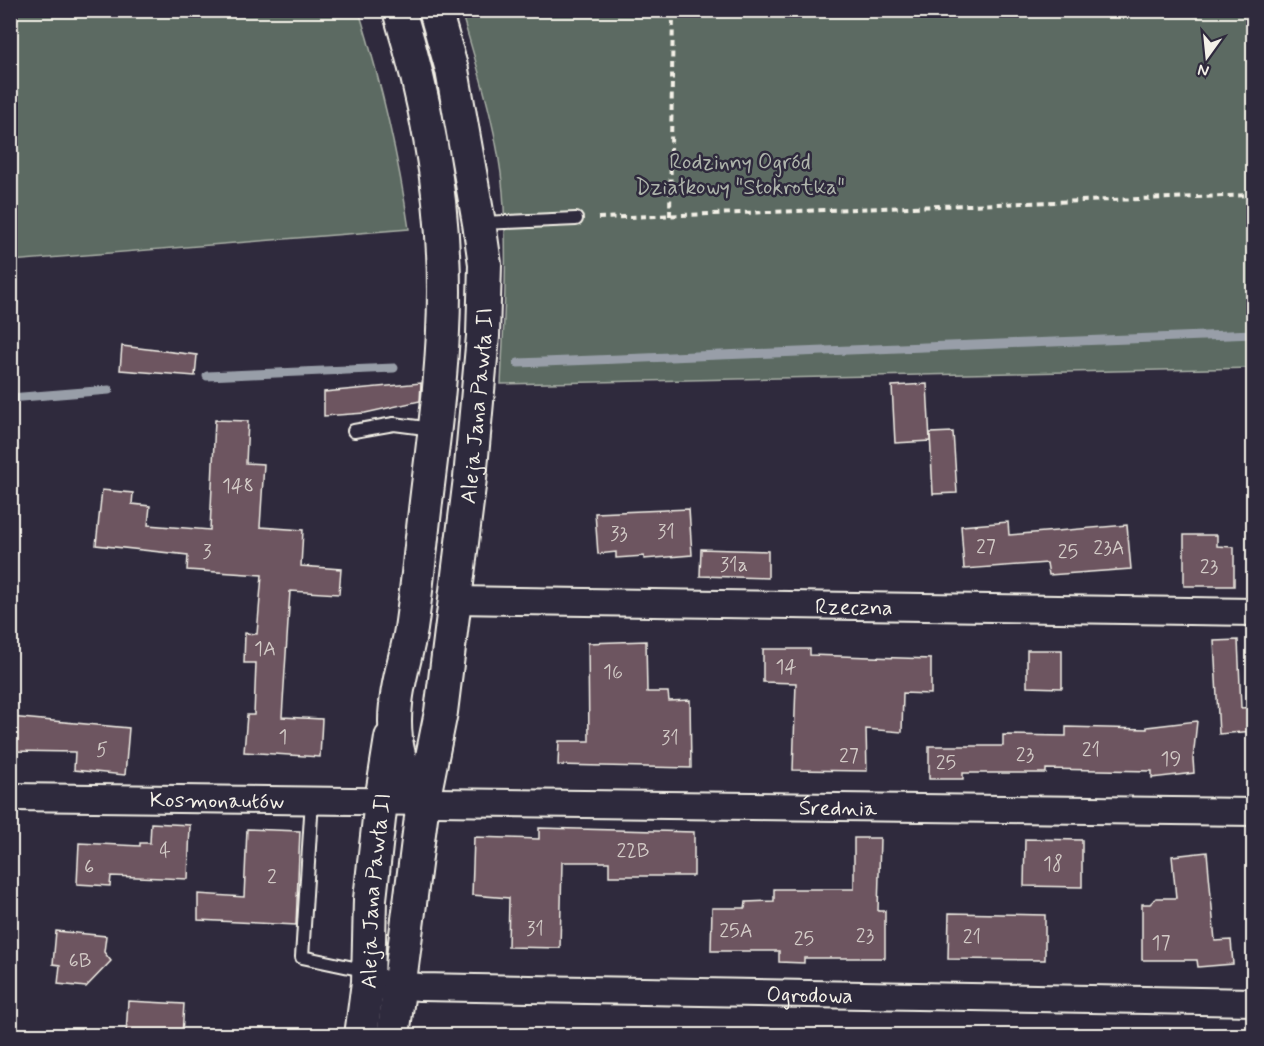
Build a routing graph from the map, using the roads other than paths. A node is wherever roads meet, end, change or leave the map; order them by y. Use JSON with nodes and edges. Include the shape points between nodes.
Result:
{"nodes":[{"id":1,"x":399,"y":10,"type":"edge"},
{"id":2,"x":435,"y":10,"type":"edge"},
{"id":3,"x":576,"y":219,"type":"road end"},
{"id":4,"x":479,"y":223,"type":"junction"},
{"id":5,"x":435,"y":429,"type":"junction"},
{"id":6,"x":354,"y":431,"type":"dead end"},
{"id":7,"x":470,"y":478,"type":"junction"},
{"id":8,"x":455,"y":600,"type":"junction"},
{"id":9,"x":1254,"y":612,"type":"edge"},
{"id":10,"x":411,"y":630,"type":"junction"},
{"id":11,"x":396,"y":710,"type":"junction"},
{"id":12,"x":10,"y":796,"type":"edge"},
{"id":13,"x":312,"y":800,"type":"junction"},
{"id":14,"x":381,"y":801,"type":"junction"},
{"id":15,"x":423,"y":802,"type":"junction"},
{"id":16,"x":1254,"y":812,"type":"edge"},
{"id":17,"x":368,"y":976,"type":"junction"},
{"id":18,"x":400,"y":985,"type":"junction"},
{"id":19,"x":1254,"y":1002,"type":"edge"},
{"id":20,"x":361,"y":1035,"type":"edge"},
{"id":21,"x":393,"y":1035,"type":"edge"}],
"edges":[{"from":1,"to":5,"type":"street","name":"Aleja Jana Pawła II","via":[[419,76],[442,209],[444,302]]},
{"from":2,"to":4,"type":"street","name":"Aleja Jana Pawła II","via":[[452,69]]},
{"from":3,"to":4,"type":"lane"},
{"from":4,"to":7,"type":"street","name":"Aleja Jana Pawła II","via":[[485,264],[483,336]]},
{"from":5,"to":6,"type":"lane","via":[[394,424]]},
{"from":5,"to":7,"type":"street","via":[[452,440],[465,459]]},
{"from":5,"to":10,"type":"street","name":"Aleja Jana Pawła II"},
{"from":7,"to":8,"type":"street","name":"Aleja Jana Pawła II"},
{"from":8,"to":9,"type":"street","name":"Rzeczna"},
{"from":8,"to":10,"type":"street","via":[[422,615]]},
{"from":8,"to":15,"type":"street","name":"Aleja Jana Pawła II","via":[[441,712]]},
{"from":10,"to":11,"type":"street","name":"Aleja Jana Pawła II"},
{"from":11,"to":14,"type":"street","name":"Aleja Jana Pawła II"},
{"from":11,"to":15,"type":"street","name":"Aleja Jana Pawła II","via":[[401,763],[412,789]]},
{"from":12,"to":13,"type":"street","name":"Kosmonautów"},
{"from":13,"to":14,"type":"street","name":"Kosmonautów"},
{"from":13,"to":17,"type":"lane","via":[[302,957]]},
{"from":14,"to":15,"type":"street","name":"Kosmonautów"},
{"from":14,"to":17,"type":"street","name":"Aleja Jana Pawła II","via":[[370,899]]},
{"from":15,"to":16,"type":"street","name":"Średnia"},
{"from":15,"to":18,"type":"street","name":"Aleja Jana Pawła II"},
{"from":17,"to":18,"type":"street","name":"Ogrodowa"},
{"from":17,"to":20,"type":"street","name":"Aleja Jana Pawła II"},
{"from":18,"to":19,"type":"street","name":"Ogrodowa"},
{"from":18,"to":21,"type":"street","name":"Aleja Jana Pawła II"}]}
